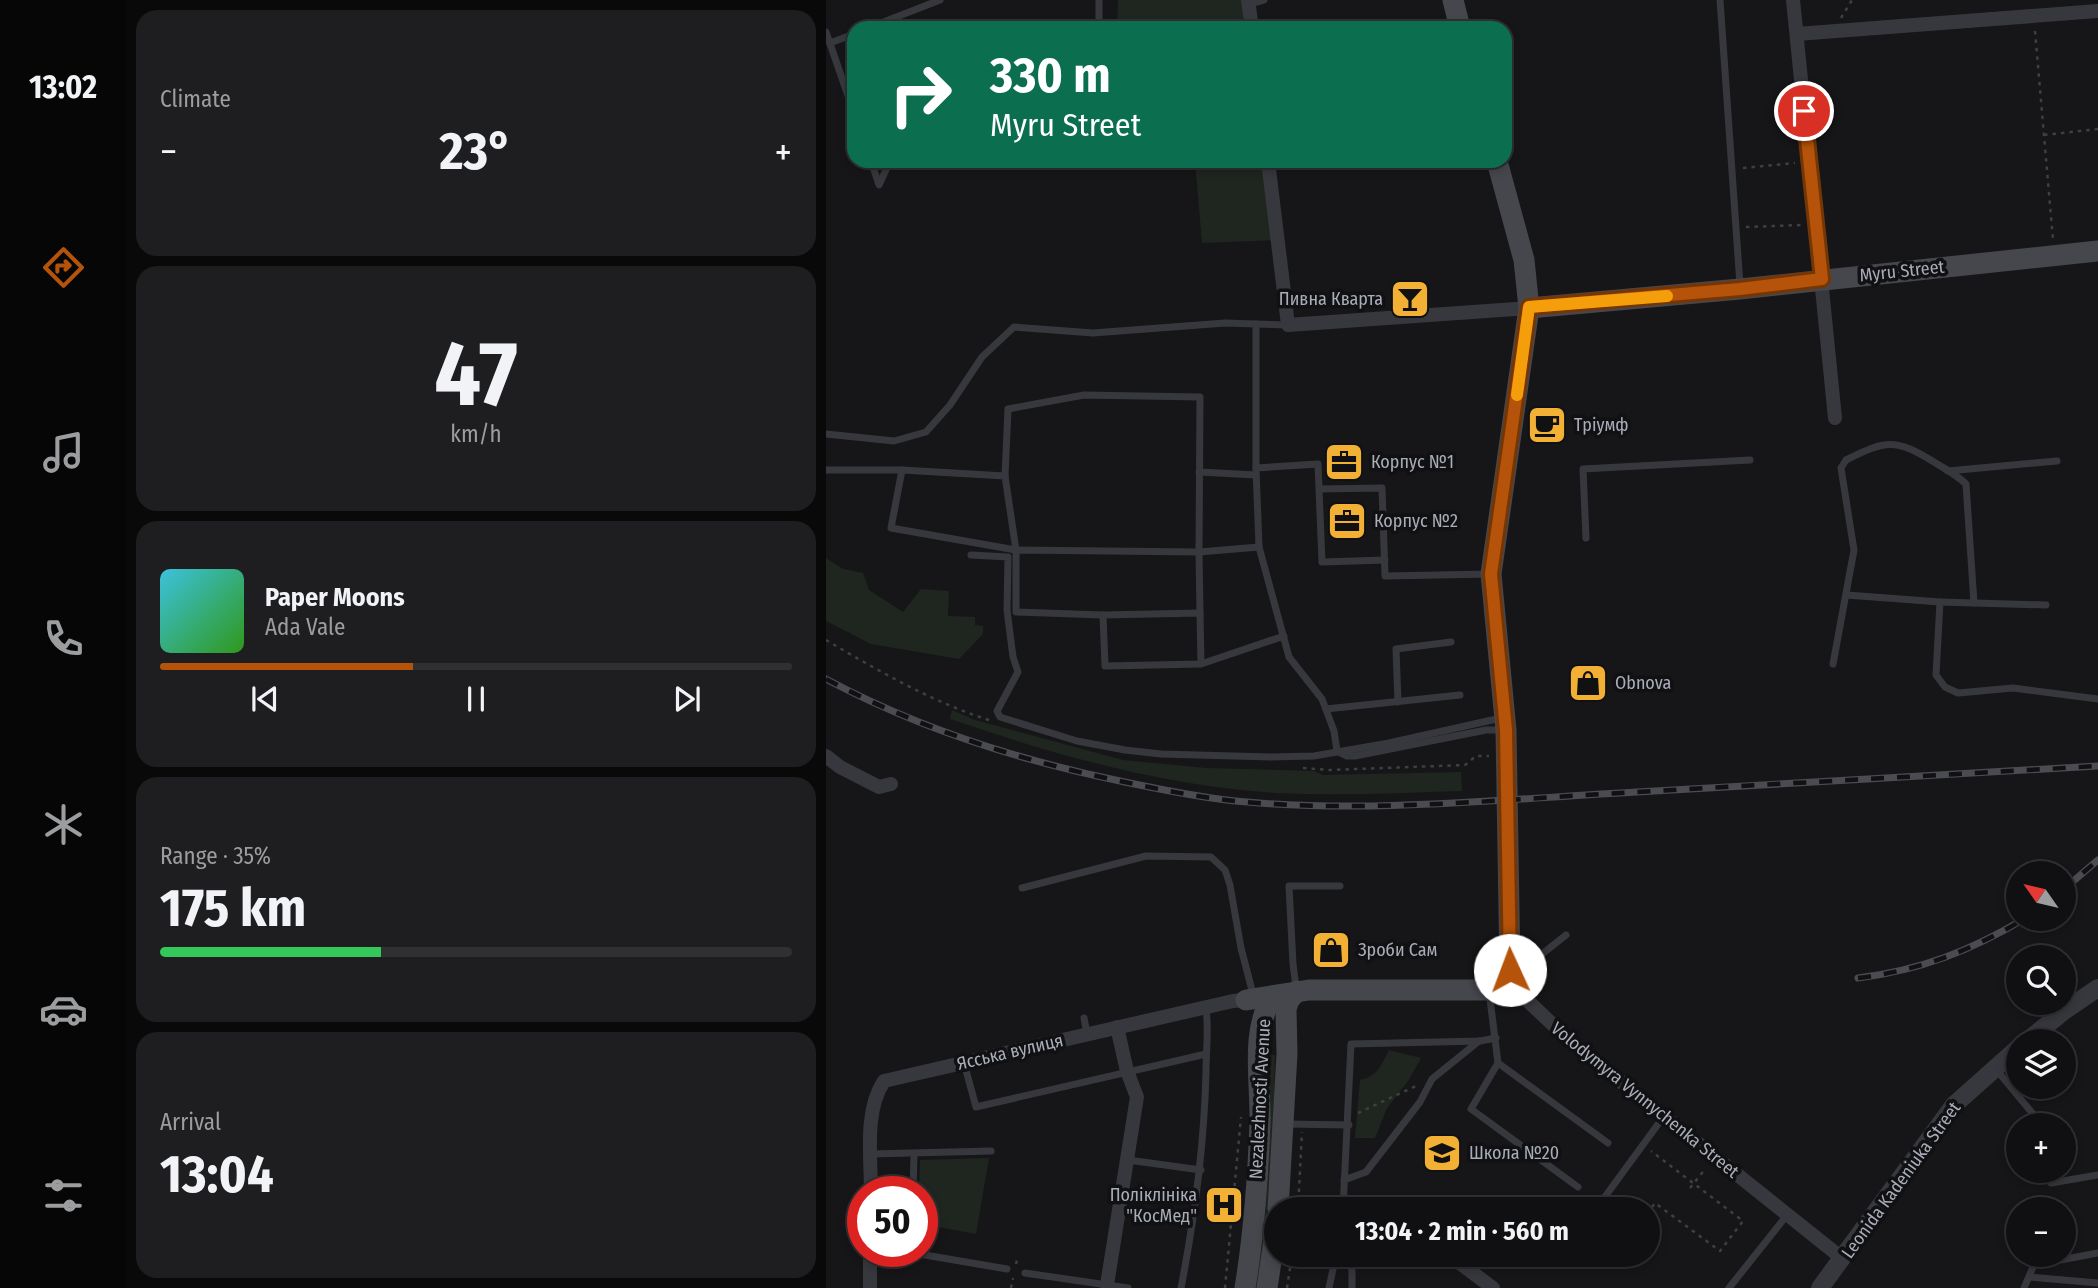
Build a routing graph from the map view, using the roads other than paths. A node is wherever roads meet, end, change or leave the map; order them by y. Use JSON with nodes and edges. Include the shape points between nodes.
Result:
{"nodes":[{"id":1,"x":940,"y":0,"type":"edge"},
{"id":2,"x":1099,"y":0,"type":"edge"},
{"id":3,"x":1264,"y":0,"type":"edge"},
{"id":4,"x":1453,"y":0,"type":"edge"},
{"id":5,"x":1720,"y":0,"type":"edge"},
{"id":6,"x":1793,"y":0,"type":"edge"},
{"id":7,"x":1249,"y":2,"type":"edge"},
{"id":8,"x":2098,"y":11,"type":"edge"},
{"id":9,"x":886,"y":21,"type":"edge"},
{"id":10,"x":1098,"y":21,"type":"edge"},
{"id":11,"x":1251,"y":21,"type":"edge"},
{"id":12,"x":1458,"y":21,"type":"edge"},
{"id":13,"x":826,"y":32,"type":"edge"},
{"id":14,"x":1797,"y":34,"type":"junction"},
{"id":15,"x":847,"y":37,"type":"edge"},
{"id":16,"x":830,"y":43,"type":"junction"},
{"id":17,"x":847,"y":93,"type":"edge"},
{"id":18,"x":873,"y":168,"type":"edge"},
{"id":19,"x":887,"y":168,"type":"edge"},
{"id":20,"x":1269,"y":168,"type":"edge"},
{"id":21,"x":1499,"y":168,"type":"edge"},
{"id":22,"x":2098,"y":251,"type":"edge"},
{"id":23,"x":1822,"y":279,"type":"junction"},
{"id":24,"x":1740,"y":289,"type":"junction"},
{"id":25,"x":1529,"y":307,"type":"junction"},
{"id":26,"x":1256,"y":324,"type":"junction"},
{"id":27,"x":1288,"y":325,"type":"junction"},
{"id":28,"x":1835,"y":418,"type":"dead end"},
{"id":29,"x":826,"y":434,"type":"edge"},
{"id":30,"x":1750,"y":460,"type":"dead end"},
{"id":31,"x":2057,"y":461,"type":"dead end"},
{"id":32,"x":826,"y":470,"type":"edge"},
{"id":33,"x":902,"y":470,"type":"junction"},
{"id":34,"x":1199,"y":471,"type":"junction"},
{"id":35,"x":1256,"y":471,"type":"junction"},
{"id":36,"x":1947,"y":471,"type":"junction"},
{"id":37,"x":1005,"y":476,"type":"junction"},
{"id":38,"x":1320,"y":489,"type":"junction"},
{"id":39,"x":1586,"y":538,"type":"dead end"},
{"id":40,"x":1259,"y":547,"type":"junction"},
{"id":41,"x":1016,"y":550,"type":"junction"},
{"id":42,"x":1199,"y":552,"type":"junction"},
{"id":43,"x":971,"y":555,"type":"dead end"},
{"id":44,"x":1385,"y":560,"type":"junction"},
{"id":45,"x":1491,"y":574,"type":"junction"},
{"id":46,"x":1847,"y":595,"type":"junction"},
{"id":47,"x":1940,"y":602,"type":"junction"},
{"id":48,"x":1974,"y":603,"type":"junction"},
{"id":49,"x":2046,"y":605,"type":"dead end"},
{"id":50,"x":1200,"y":613,"type":"junction"},
{"id":51,"x":1103,"y":615,"type":"junction"},
{"id":52,"x":1284,"y":636,"type":"junction"},
{"id":53,"x":1451,"y":642,"type":"dead end"},
{"id":54,"x":1201,"y":664,"type":"junction"},
{"id":55,"x":1833,"y":664,"type":"dead end"},
{"id":56,"x":1460,"y":695,"type":"dead end"},
{"id":57,"x":2098,"y":699,"type":"edge"},
{"id":58,"x":1398,"y":702,"type":"junction"},
{"id":59,"x":1326,"y":709,"type":"junction"},
{"id":60,"x":1506,"y":723,"type":"junction"},
{"id":61,"x":1337,"y":751,"type":"junction"},
{"id":62,"x":826,"y":756,"type":"edge"},
{"id":63,"x":891,"y":783,"type":"dead end"},
{"id":64,"x":1340,"y":886,"type":"dead end"},
{"id":65,"x":1022,"y":888,"type":"dead end"},
{"id":66,"x":1566,"y":934,"type":"dead end"},
{"id":67,"x":1502,"y":981,"type":"junction"},
{"id":68,"x":2098,"y":988,"type":"edge"},
{"id":69,"x":1297,"y":991,"type":"junction"},
{"id":70,"x":1259,"y":1003,"type":"junction"},
{"id":71,"x":1206,"y":1007,"type":"junction"},
{"id":72,"x":1084,"y":1017,"type":"dead end"},
{"id":73,"x":1117,"y":1027,"type":"junction"},
{"id":74,"x":2042,"y":1029,"type":"edge"},
{"id":75,"x":1087,"y":1034,"type":"junction"},
{"id":76,"x":1496,"y":1038,"type":"junction"},
{"id":77,"x":1480,"y":1041,"type":"junction"},
{"id":78,"x":1206,"y":1054,"type":"junction"},
{"id":79,"x":2006,"y":1058,"type":"edge"},
{"id":80,"x":964,"y":1063,"type":"junction"},
{"id":81,"x":1498,"y":1063,"type":"junction"},
{"id":82,"x":1994,"y":1068,"type":"junction"},
{"id":83,"x":1127,"y":1071,"type":"junction"},
{"id":84,"x":2032,"y":1113,"type":"edge"},
{"id":85,"x":1664,"y":1116,"type":"junction"},
{"id":86,"x":1283,"y":1125,"type":"junction"},
{"id":87,"x":1349,"y":1125,"type":"junction"},
{"id":88,"x":1608,"y":1143,"type":"dead end"},
{"id":89,"x":991,"y":1151,"type":"dead end"},
{"id":90,"x":871,"y":1154,"type":"junction"},
{"id":91,"x":914,"y":1154,"type":"junction"},
{"id":92,"x":1128,"y":1160,"type":"junction"},
{"id":93,"x":1200,"y":1170,"type":"junction"},
{"id":94,"x":2098,"y":1175,"type":"edge"},
{"id":95,"x":871,"y":1176,"type":"edge"},
{"id":96,"x":913,"y":1176,"type":"edge"},
{"id":97,"x":2076,"y":1179,"type":"edge"},
{"id":98,"x":1344,"y":1180,"type":"junction"},
{"id":99,"x":1578,"y":1187,"type":"dead end"},
{"id":100,"x":1279,"y":1197,"type":"edge"},
{"id":101,"x":1343,"y":1197,"type":"edge"},
{"id":102,"x":1605,"y":1197,"type":"edge"},
{"id":103,"x":1787,"y":1215,"type":"junction"},
{"id":104,"x":2098,"y":1253,"type":"edge"},
{"id":105,"x":938,"y":1258,"type":"edge"},
{"id":106,"x":1843,"y":1259,"type":"junction"},
{"id":107,"x":870,"y":1267,"type":"edge"},
{"id":108,"x":1270,"y":1267,"type":"edge"},
{"id":109,"x":1333,"y":1267,"type":"edge"},
{"id":110,"x":1351,"y":1267,"type":"edge"},
{"id":111,"x":1465,"y":1267,"type":"edge"},
{"id":112,"x":1007,"y":1269,"type":"dead end"},
{"id":113,"x":1024,"y":1273,"type":"dead end"},
{"id":114,"x":2029,"y":1277,"type":"junction"},
{"id":115,"x":2098,"y":1283,"type":"edge"},
{"id":116,"x":1107,"y":1285,"type":"junction"},
{"id":117,"x":870,"y":1288,"type":"edge"},
{"id":118,"x":1128,"y":1288,"type":"edge"},
{"id":119,"x":1181,"y":1288,"type":"edge"},
{"id":120,"x":1245,"y":1288,"type":"edge"},
{"id":121,"x":1267,"y":1288,"type":"edge"},
{"id":122,"x":1329,"y":1288,"type":"edge"},
{"id":123,"x":1352,"y":1288,"type":"edge"},
{"id":124,"x":1493,"y":1288,"type":"edge"},
{"id":125,"x":1729,"y":1288,"type":"edge"},
{"id":126,"x":1821,"y":1288,"type":"edge"},
{"id":127,"x":2024,"y":1288,"type":"edge"}],
"edges":[{"from":1,"to":9,"type":"lane"},
{"from":2,"to":10,"type":"lane"},
{"from":3,"to":7,"type":"lane"},
{"from":4,"to":12,"type":"main road"},
{"from":5,"to":24,"type":"lane"},
{"from":6,"to":14,"type":"street"},
{"from":7,"to":11,"type":"street"},
{"from":8,"to":14,"type":"street"},
{"from":13,"to":16,"type":"lane"},
{"from":14,"to":23,"type":"street"},
{"from":15,"to":16,"type":"lane"},
{"from":16,"to":17,"type":"lane"},
{"from":18,"to":19,"type":"lane","via":[[879,185]]},
{"from":20,"to":27,"type":"street"},
{"from":21,"to":25,"type":"main road","via":[[1524,260]]},
{"from":22,"to":23,"type":"main road","name":"Myru Street"},
{"from":23,"to":24,"type":"main road","name":"Myru Street"},
{"from":23,"to":28,"type":"street"},
{"from":24,"to":25,"type":"main road","name":"Myru Street"},
{"from":25,"to":27,"type":"street","name":"Myru Street"},
{"from":25,"to":45,"type":"main road"},
{"from":26,"to":27,"type":"lane"},
{"from":26,"to":29,"type":"lane","via":[[1093,333],[1014,327],[982,357],[926,432],[894,441]]},
{"from":26,"to":35,"type":"lane"},
{"from":30,"to":39,"type":"lane","via":[[1583,469]]},
{"from":31,"to":36,"type":"lane"},
{"from":32,"to":33,"type":"lane"},
{"from":33,"to":37,"type":"lane"},
{"from":33,"to":41,"type":"lane","via":[[891,528]]},
{"from":34,"to":35,"type":"lane"},
{"from":34,"to":37,"type":"lane","via":[[1200,397],[1084,395],[1008,409]]},
{"from":34,"to":42,"type":"lane"},
{"from":35,"to":38,"type":"lane","via":[[1318,464]]},
{"from":35,"to":40,"type":"lane"},
{"from":36,"to":46,"type":"lane","via":[[1898,444],[1884,444],[1846,460],[1841,468],[1854,550]]},
{"from":36,"to":48,"type":"lane","via":[[1966,484]]},
{"from":37,"to":41,"type":"lane"},
{"from":38,"to":44,"type":"lane","via":[[1382,488]]},
{"from":38,"to":44,"type":"lane","via":[[1322,562]]},
{"from":40,"to":42,"type":"lane"},
{"from":40,"to":52,"type":"lane"},
{"from":41,"to":42,"type":"lane"},
{"from":41,"to":51,"type":"lane","via":[[1016,612]]},
{"from":42,"to":50,"type":"lane"},
{"from":43,"to":61,"type":"lane","via":[[1008,557],[1007,610],[1018,672],[997,711],[1000,718],[1077,741],[1161,754],[1282,757]]},
{"from":44,"to":45,"type":"lane","via":[[1385,576]]},
{"from":45,"to":60,"type":"main road"},
{"from":46,"to":47,"type":"lane"},
{"from":46,"to":55,"type":"lane"},
{"from":47,"to":48,"type":"lane"},
{"from":47,"to":57,"type":"lane","via":[[1936,675],[1945,687],[1958,693],[2013,688]]},
{"from":48,"to":49,"type":"lane"},
{"from":50,"to":51,"type":"lane"},
{"from":50,"to":54,"type":"lane"},
{"from":51,"to":54,"type":"lane","via":[[1105,666]]},
{"from":52,"to":54,"type":"lane"},
{"from":52,"to":59,"type":"lane","via":[[1289,657]]},
{"from":53,"to":58,"type":"lane","via":[[1396,649]]},
{"from":56,"to":58,"type":"lane"},
{"from":58,"to":59,"type":"lane"},
{"from":59,"to":61,"type":"lane"},
{"from":60,"to":61,"type":"lane"},
{"from":60,"to":61,"type":"lane","via":[[1355,756]]},
{"from":60,"to":67,"type":"main road"},
{"from":62,"to":63,"type":"street","via":[[879,787]]},
{"from":64,"to":69,"type":"lane","via":[[1289,886]]},
{"from":65,"to":70,"type":"lane","via":[[1146,856],[1212,857],[1225,870],[1241,948]]},
{"from":66,"to":67,"type":"lane"},
{"from":67,"to":69,"type":"main road","name":"Ясська вулиця"},
{"from":67,"to":76,"type":"lane"},
{"from":67,"to":85,"type":"street","name":"Volodymyra Vynnychenka Street"},
{"from":68,"to":74,"type":"street"},
{"from":69,"to":70,"type":"main road","name":"Ясська вулиця"},
{"from":69,"to":86,"type":"main road","name":"Nezalezhnosti Avenue","via":[[1286,1009]]},
{"from":70,"to":71,"type":"street","name":"Ясська вулиця"},
{"from":70,"to":120,"type":"main road","name":"Nezalezhnosti Avenue","via":[[1260,1122],[1255,1218]]},
{"from":71,"to":73,"type":"street","name":"Ясська вулиця"},
{"from":71,"to":78,"type":"lane"},
{"from":72,"to":75,"type":"lane"},
{"from":73,"to":75,"type":"street","name":"Ясська вулиця"},
{"from":73,"to":83,"type":"street"},
{"from":75,"to":80,"type":"street","name":"Ясська вулиця"},
{"from":76,"to":77,"type":"lane"},
{"from":76,"to":81,"type":"lane"},
{"from":77,"to":87,"type":"lane","via":[[1351,1044]]},
{"from":77,"to":98,"type":"lane","via":[[1432,1079],[1420,1102],[1366,1172]]},
{"from":78,"to":83,"type":"lane"},
{"from":78,"to":93,"type":"lane"},
{"from":79,"to":82,"type":"street","name":"Leonida Kadeniuka Street"},
{"from":80,"to":83,"type":"lane","via":[[976,1107]]},
{"from":80,"to":90,"type":"street","name":"Ясська вулиця","via":[[884,1081],[876,1093]]},
{"from":81,"to":88,"type":"lane"},
{"from":81,"to":99,"type":"lane","via":[[1471,1110]]},
{"from":82,"to":84,"type":"lane"},
{"from":82,"to":106,"type":"street","name":"Leonida Kadeniuka Street","via":[[1954,1105]]},
{"from":83,"to":92,"type":"street","via":[[1137,1097]]},
{"from":85,"to":102,"type":"lane"},
{"from":85,"to":103,"type":"street","name":"Volodymyra Vynnychenka Street"},
{"from":86,"to":87,"type":"lane"},
{"from":86,"to":100,"type":"main road","name":"Nezalezhnosti Avenue"},
{"from":87,"to":98,"type":"lane"},
{"from":89,"to":91,"type":"lane"},
{"from":90,"to":91,"type":"lane"},
{"from":90,"to":95,"type":"street","name":"Ясська вулиця"},
{"from":91,"to":96,"type":"lane"},
{"from":92,"to":93,"type":"lane"},
{"from":92,"to":116,"type":"street"},
{"from":93,"to":119,"type":"lane"},
{"from":94,"to":97,"type":"lane"},
{"from":98,"to":101,"type":"lane"},
{"from":103,"to":106,"type":"street","name":"Volodymyra Vynnychenka Street"},
{"from":103,"to":125,"type":"lane"},
{"from":104,"to":114,"type":"lane","via":[[2034,1265]]},
{"from":105,"to":112,"type":"lane"},
{"from":106,"to":126,"type":"street","name":"Leonida Kadeniuka Street"},
{"from":107,"to":117,"type":"street"},
{"from":108,"to":121,"type":"main road"},
{"from":109,"to":122,"type":"lane"},
{"from":110,"to":123,"type":"lane"},
{"from":111,"to":124,"type":"street"},
{"from":113,"to":116,"type":"lane"},
{"from":114,"to":115,"type":"lane"},
{"from":114,"to":127,"type":"lane"},
{"from":116,"to":118,"type":"lane"}]}
